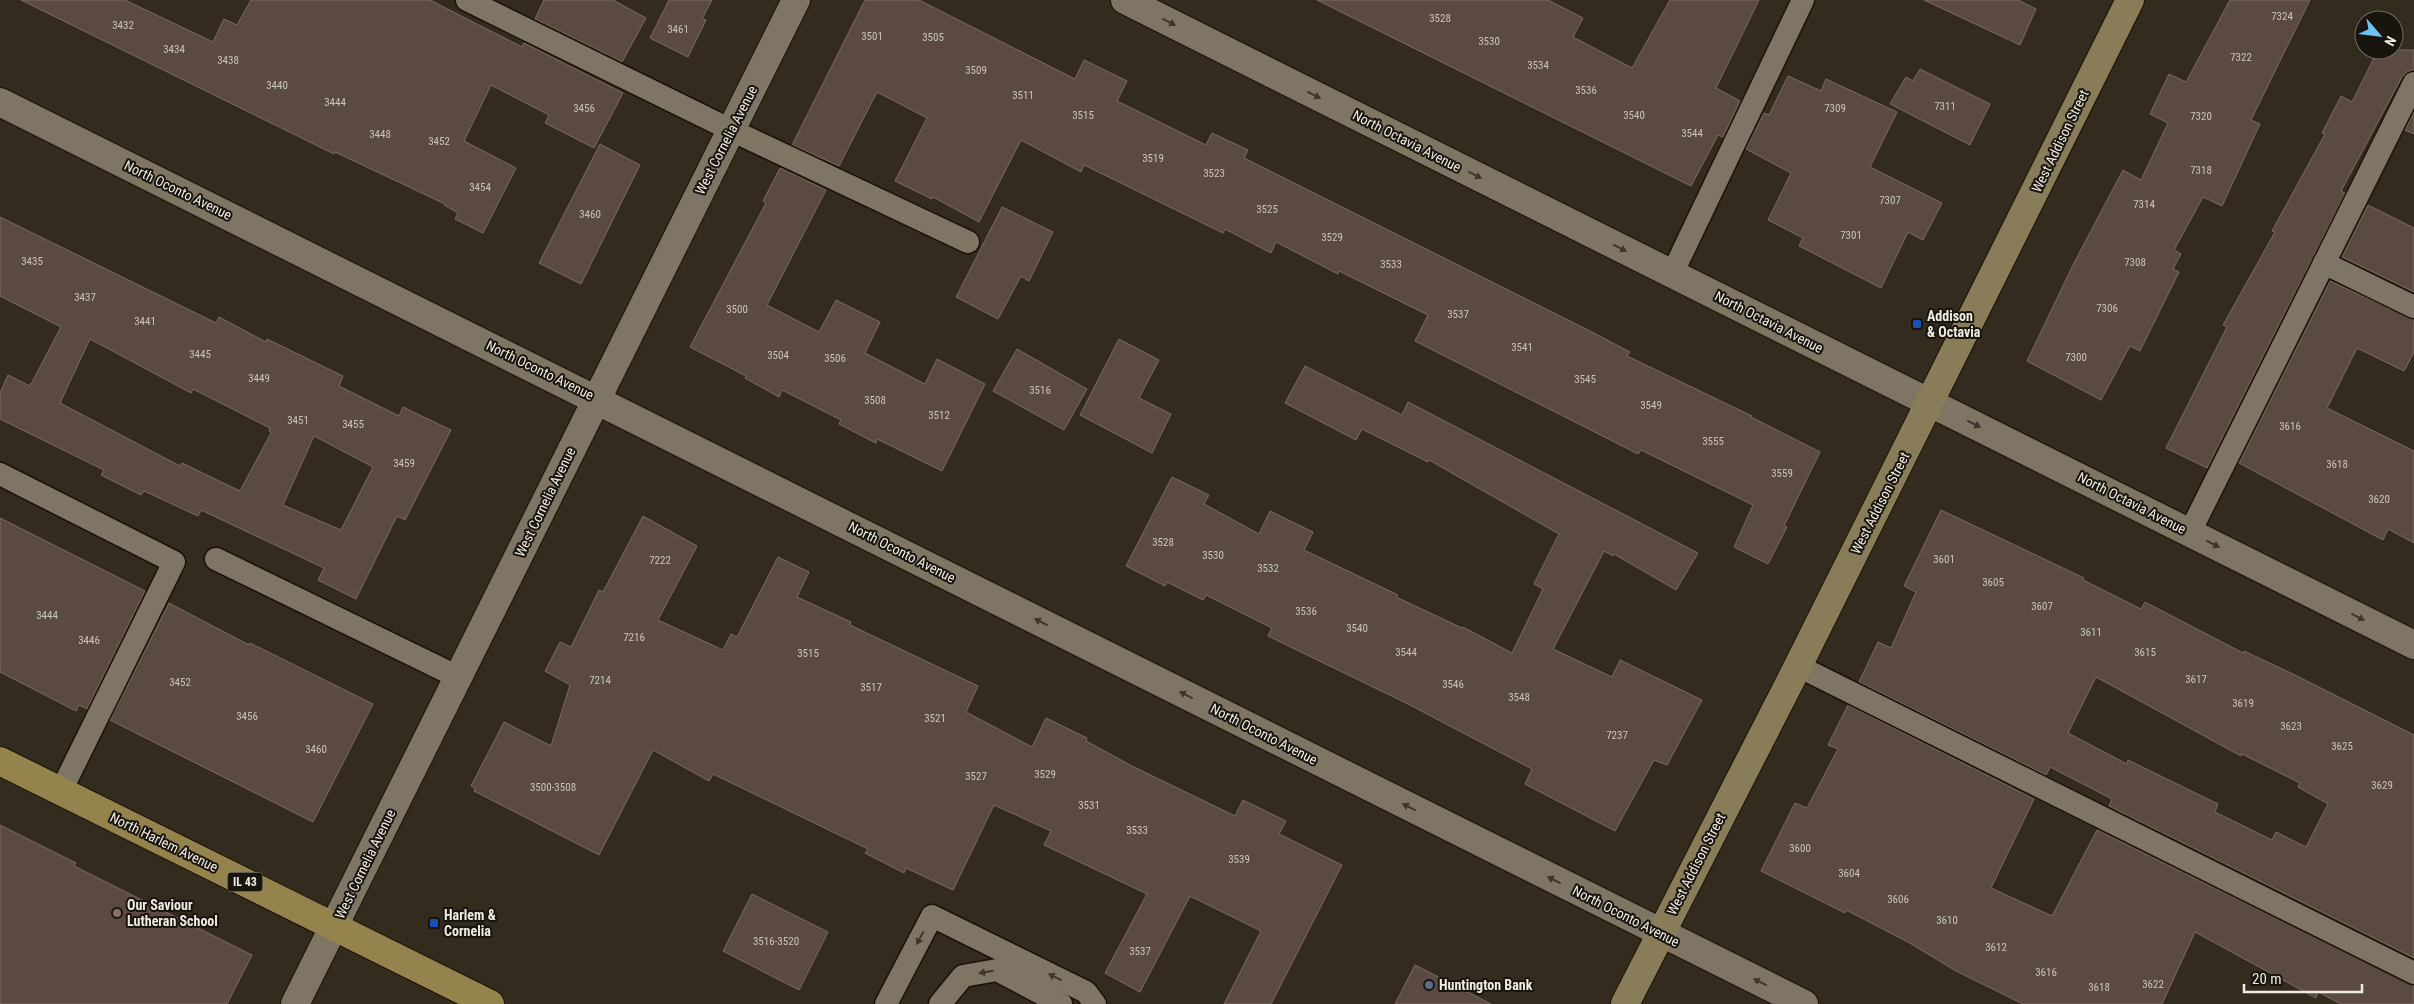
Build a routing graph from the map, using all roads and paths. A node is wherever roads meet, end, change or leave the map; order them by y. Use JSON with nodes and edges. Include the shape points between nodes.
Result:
{"nodes":[{"id":1,"x":467,"y":0,"type":"edge"},
{"id":2,"x":796,"y":0,"type":"edge"},
{"id":3,"x":1125,"y":0,"type":"edge"},
{"id":4,"x":2130,"y":0,"type":"edge"},
{"id":5,"x":1801,"y":1,"type":"edge"},
{"id":6,"x":2414,"y":83,"type":"edge"},
{"id":7,"x":0,"y":102,"type":"edge"},
{"id":8,"x":731,"y":130,"type":"junction"},
{"id":9,"x":968,"y":242,"type":"dead end"},
{"id":10,"x":2324,"y":263,"type":"junction"},
{"id":11,"x":1672,"y":274,"type":"junction"},
{"id":12,"x":2414,"y":307,"type":"edge"},
{"id":13,"x":597,"y":398,"type":"junction"},
{"id":14,"x":1930,"y":403,"type":"junction"},
{"id":15,"x":0,"y":474,"type":"edge"},
{"id":16,"x":2190,"y":532,"type":"junction"},
{"id":17,"x":216,"y":559,"type":"dead end"},
{"id":18,"x":2414,"y":645,"type":"edge"},
{"id":19,"x":1798,"y":666,"type":"junction"},
{"id":20,"x":458,"y":677,"type":"junction"},
{"id":21,"x":0,"y":761,"type":"edge"},
{"id":22,"x":61,"y":791,"type":"junction"},
{"id":23,"x":334,"y":927,"type":"junction"},
{"id":24,"x":1661,"y":934,"type":"junction"},
{"id":25,"x":2414,"y":973,"type":"edge"},
{"id":26,"x":485,"y":1003,"type":"edge"},
{"id":27,"x":295,"y":1004,"type":"edge"},
{"id":28,"x":886,"y":1004,"type":"edge"},
{"id":29,"x":940,"y":1004,"type":"edge"},
{"id":30,"x":1062,"y":1004,"type":"edge"},
{"id":31,"x":1095,"y":1004,"type":"edge"},
{"id":32,"x":1625,"y":1004,"type":"edge"},
{"id":33,"x":1804,"y":1004,"type":"edge"}],
"edges":[{"from":1,"to":8,"type":"lane"},
{"from":2,"to":8,"type":"street","name":"West Cornelia Avenue"},
{"from":3,"to":11,"type":"street","name":"North Octavia Avenue","one_way":true},
{"from":4,"to":14,"type":"street","name":"West Addison Street"},
{"from":5,"to":11,"type":"lane"},
{"from":6,"to":10,"type":"lane"},
{"from":7,"to":13,"type":"street","name":"North Oconto Avenue"},
{"from":8,"to":9,"type":"lane"},
{"from":8,"to":13,"type":"street","name":"West Cornelia Avenue"},
{"from":10,"to":12,"type":"lane"},
{"from":10,"to":16,"type":"lane"},
{"from":11,"to":14,"type":"street","name":"North Octavia Avenue"},
{"from":13,"to":20,"type":"street","name":"West Cornelia Avenue"},
{"from":24,"to":13,"type":"street","name":"North Oconto Avenue","one_way":true},
{"from":14,"to":16,"type":"street","name":"North Octavia Avenue","one_way":true},
{"from":14,"to":19,"type":"street","name":"West Addison Street"},
{"from":15,"to":22,"type":"lane","via":[[174,562]]},
{"from":16,"to":18,"type":"street","name":"North Octavia Avenue","one_way":true},
{"from":17,"to":20,"type":"lane"},
{"from":19,"to":24,"type":"street","name":"West Addison Street"},
{"from":19,"to":25,"type":"lane"},
{"from":20,"to":23,"type":"street","name":"West Cornelia Avenue"},
{"from":21,"to":22,"type":"main road","name":"North Harlem Avenue","number":"IL 43"},
{"from":22,"to":23,"type":"main road","name":"North Harlem Avenue","number":"IL 43"},
{"from":23,"to":26,"type":"main road","name":"North Harlem Avenue","number":"IL 43"},
{"from":23,"to":27,"type":"street","name":"West Cornelia Avenue"},
{"from":24,"to":32,"type":"street","name":"West Addison Street"},
{"from":33,"to":24,"type":"street","name":"North Oconto Avenue","one_way":true},
{"from":31,"to":28,"type":"lane","one_way":true,"via":[[1086,992],[932,916]]},
{"from":30,"to":29,"type":"lane","one_way":true,"via":[[997,970],[962,976]]}]}
